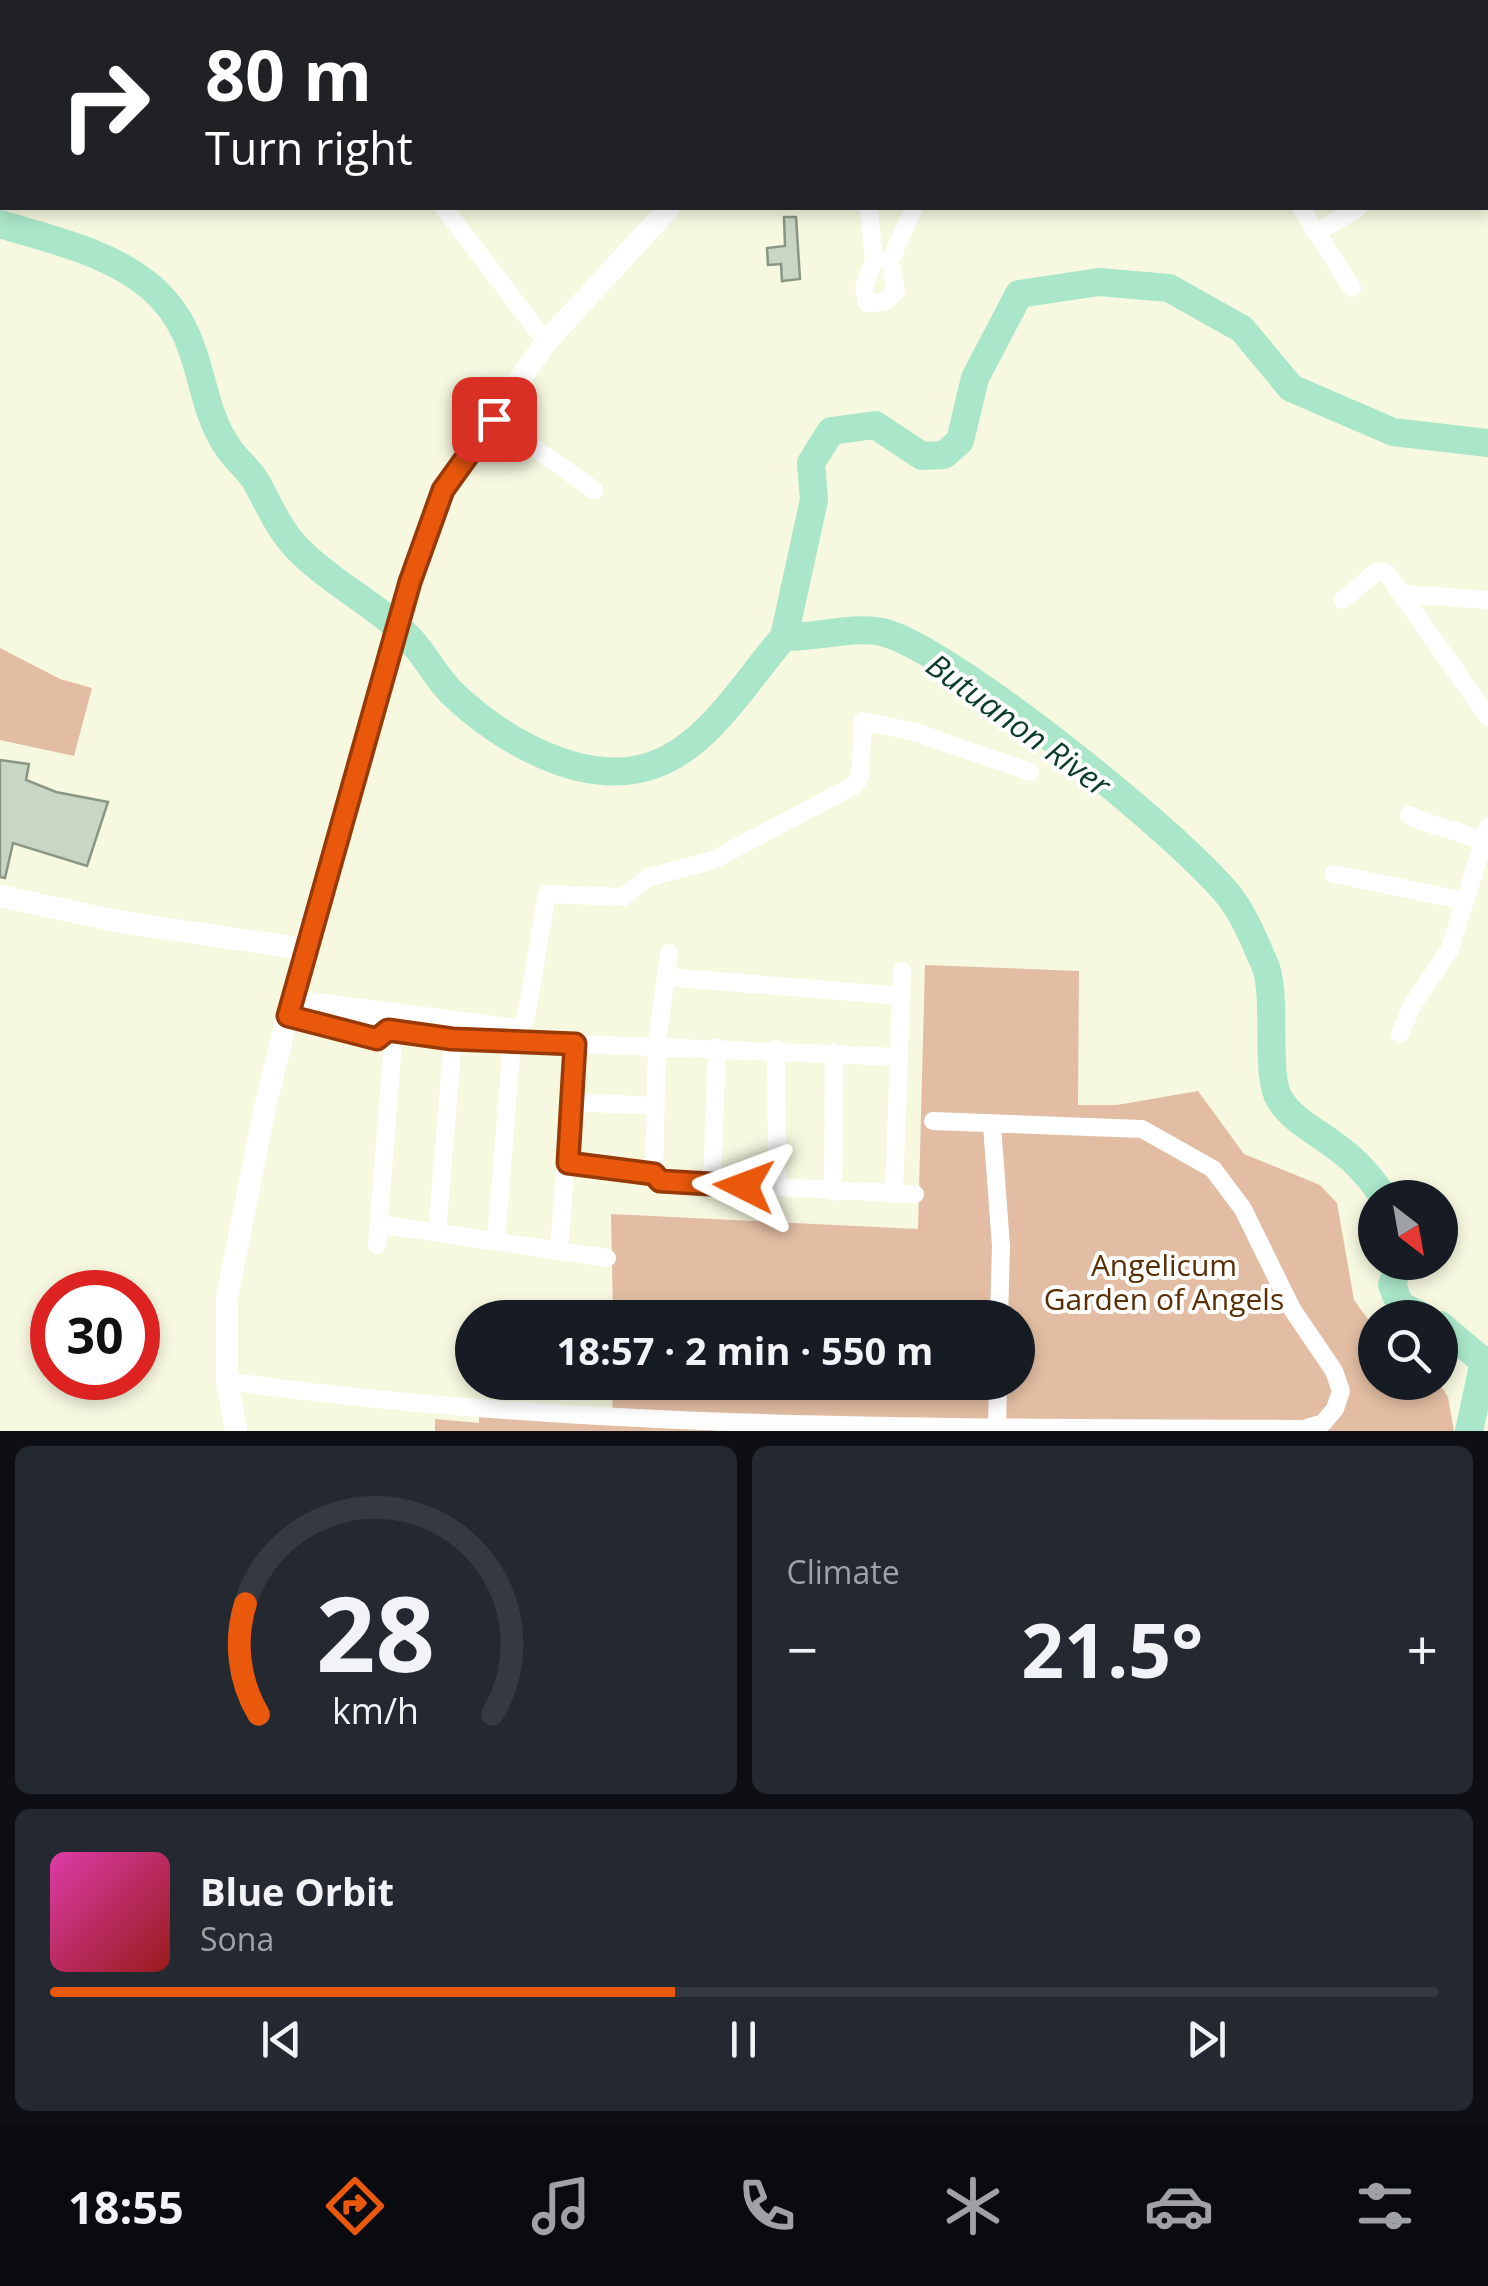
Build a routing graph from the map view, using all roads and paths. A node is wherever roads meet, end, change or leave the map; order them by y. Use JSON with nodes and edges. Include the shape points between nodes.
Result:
{"nodes":[{"id":1,"x":446,"y":210,"type":"edge"},
{"id":2,"x":668,"y":210,"type":"edge"},
{"id":3,"x":870,"y":210,"type":"edge"},
{"id":4,"x":913,"y":210,"type":"edge"},
{"id":5,"x":1302,"y":210,"type":"edge"},
{"id":6,"x":1355,"y":210,"type":"edge"},
{"id":7,"x":1316,"y":233,"type":"junction"},
{"id":8,"x":1352,"y":288,"type":"dead end"},
{"id":9,"x":546,"y":342,"type":"junction"},
{"id":10,"x":494,"y":419,"type":"junction"},
{"id":11,"x":594,"y":490,"type":"dead end"},
{"id":12,"x":1403,"y":594,"type":"junction"},
{"id":13,"x":1343,"y":600,"type":"dead end"},
{"id":14,"x":1488,"y":600,"type":"edge"},
{"id":15,"x":1488,"y":717,"type":"edge"},
{"id":16,"x":1030,"y":772,"type":"dead end"},
{"id":17,"x":1409,"y":815,"type":"dead end"},
{"id":18,"x":1485,"y":834,"type":"edge"},
{"id":19,"x":1334,"y":874,"type":"dead end"},
{"id":20,"x":0,"y":896,"type":"edge"},
{"id":21,"x":1465,"y":901,"type":"junction"},
{"id":22,"x":304,"y":949,"type":"junction"},
{"id":23,"x":669,"y":953,"type":"dead end"},
{"id":24,"x":902,"y":972,"type":"dead end"},
{"id":25,"x":666,"y":978,"type":"junction"},
{"id":26,"x":902,"y":996,"type":"junction"},
{"id":27,"x":290,"y":1008,"type":"junction"},
{"id":28,"x":391,"y":1031,"type":"junction"},
{"id":29,"x":1400,"y":1034,"type":"dead end"},
{"id":30,"x":452,"y":1039,"type":"junction"},
{"id":31,"x":512,"y":1042,"type":"junction"},
{"id":32,"x":575,"y":1044,"type":"junction"},
{"id":33,"x":656,"y":1044,"type":"junction"},
{"id":34,"x":718,"y":1046,"type":"junction"},
{"id":35,"x":776,"y":1049,"type":"junction"},
{"id":36,"x":834,"y":1052,"type":"junction"},
{"id":37,"x":898,"y":1057,"type":"junction"},
{"id":38,"x":571,"y":1102,"type":"junction"},
{"id":39,"x":655,"y":1106,"type":"junction"},
{"id":40,"x":933,"y":1122,"type":"dead end"},
{"id":41,"x":992,"y":1124,"type":"junction"},
{"id":42,"x":568,"y":1163,"type":"junction"},
{"id":43,"x":654,"y":1174,"type":"junction"},
{"id":44,"x":712,"y":1184,"type":"junction"},
{"id":45,"x":777,"y":1187,"type":"junction"},
{"id":46,"x":833,"y":1192,"type":"junction"},
{"id":47,"x":894,"y":1194,"type":"junction"},
{"id":48,"x":915,"y":1194,"type":"dead end"},
{"id":49,"x":378,"y":1224,"type":"junction"},
{"id":50,"x":438,"y":1232,"type":"junction"},
{"id":51,"x":496,"y":1242,"type":"junction"},
{"id":52,"x":377,"y":1245,"type":"dead end"},
{"id":53,"x":560,"y":1250,"type":"junction"},
{"id":54,"x":606,"y":1258,"type":"dead end"},
{"id":55,"x":1000,"y":1300,"type":"edge"},
{"id":56,"x":227,"y":1381,"type":"junction"},
{"id":57,"x":998,"y":1400,"type":"edge"},
{"id":58,"x":997,"y":1428,"type":"junction"},
{"id":59,"x":236,"y":1431,"type":"edge"}],
"edges":[{"from":1,"to":9,"type":"street"},
{"from":2,"to":9,"type":"street"},
{"from":3,"to":4,"type":"street","via":[[882,260]]},
{"from":5,"to":7,"type":"street"},
{"from":6,"to":7,"type":"street"},
{"from":7,"to":8,"type":"street"},
{"from":9,"to":10,"type":"street"},
{"from":10,"to":11,"type":"street"},
{"from":10,"to":22,"type":"street","via":[[443,490],[410,582]]},
{"from":12,"to":13,"type":"street","via":[[1386,572],[1376,572]]},
{"from":12,"to":14,"type":"street"},
{"from":12,"to":15,"type":"street"},
{"from":16,"to":27,"type":"street","via":[[863,721],[860,778],[853,786],[713,860],[648,878],[623,896],[547,894],[526,1018],[517,1028]]},
{"from":17,"to":18,"type":"street"},
{"from":18,"to":21,"type":"street"},
{"from":19,"to":21,"type":"street"},
{"from":20,"to":22,"type":"street"},
{"from":21,"to":29,"type":"street","via":[[1450,950]]},
{"from":22,"to":27,"type":"street"},
{"from":23,"to":25,"type":"street"},
{"from":24,"to":26,"type":"street"},
{"from":25,"to":26,"type":"street"},
{"from":25,"to":33,"type":"street"},
{"from":26,"to":37,"type":"street"},
{"from":27,"to":28,"type":"street","via":[[333,1025],[350,1017],[383,1021]]},
{"from":27,"to":56,"type":"street","via":[[228,1298]]},
{"from":28,"to":30,"type":"street"},
{"from":28,"to":49,"type":"street"},
{"from":30,"to":31,"type":"street"},
{"from":30,"to":50,"type":"street"},
{"from":31,"to":32,"type":"street"},
{"from":31,"to":51,"type":"street"},
{"from":32,"to":33,"type":"street"},
{"from":32,"to":38,"type":"street"},
{"from":33,"to":34,"type":"street"},
{"from":33,"to":39,"type":"street"},
{"from":34,"to":35,"type":"street"},
{"from":34,"to":44,"type":"street"},
{"from":35,"to":36,"type":"street"},
{"from":35,"to":45,"type":"street"},
{"from":36,"to":37,"type":"street"},
{"from":36,"to":46,"type":"street"},
{"from":37,"to":47,"type":"street"},
{"from":38,"to":39,"type":"street"},
{"from":38,"to":42,"type":"street"},
{"from":39,"to":43,"type":"street"},
{"from":40,"to":41,"type":"street"},
{"from":41,"to":55,"type":"street"},
{"from":41,"to":58,"type":"street","via":[[1142,1129],[1212,1169],[1244,1209],[1292,1310],[1341,1391],[1323,1424],[1303,1430]]},
{"from":42,"to":43,"type":"street"},
{"from":42,"to":53,"type":"street"},
{"from":43,"to":44,"type":"street","via":[[660,1181]]},
{"from":44,"to":45,"type":"street"},
{"from":45,"to":46,"type":"street"},
{"from":46,"to":47,"type":"street"},
{"from":47,"to":48,"type":"street"},
{"from":49,"to":50,"type":"street"},
{"from":49,"to":52,"type":"street"},
{"from":50,"to":51,"type":"street"},
{"from":51,"to":53,"type":"street"},
{"from":53,"to":54,"type":"street"},
{"from":56,"to":58,"type":"street","via":[[594,1425]]},
{"from":56,"to":59,"type":"street"},
{"from":57,"to":58,"type":"street"}]}
